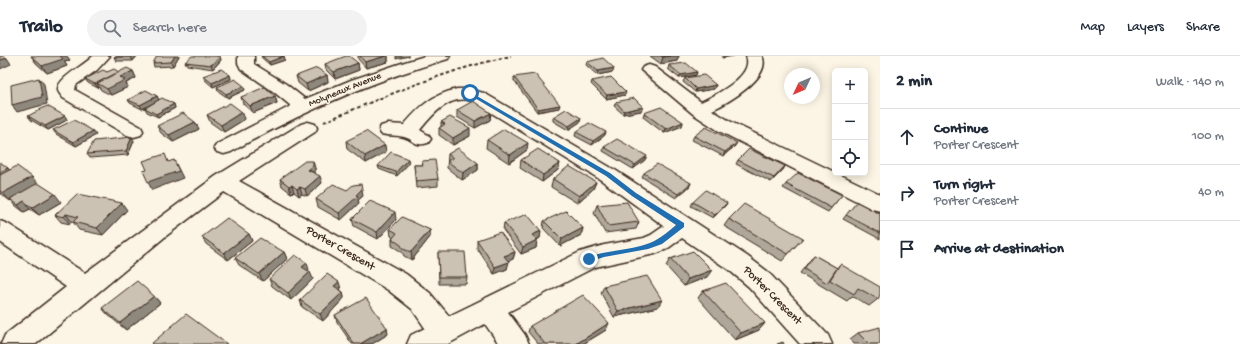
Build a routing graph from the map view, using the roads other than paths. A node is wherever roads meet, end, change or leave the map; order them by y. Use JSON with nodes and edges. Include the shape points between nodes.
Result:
{"nodes":[{"id":1,"x":102,"y":56,"type":"edge"},
{"id":2,"x":246,"y":56,"type":"edge"},
{"id":3,"x":754,"y":56,"type":"edge"},
{"id":4,"x":435,"y":57,"type":"edge"},
{"id":5,"x":649,"y":76,"type":"dead end"},
{"id":6,"x":303,"y":106,"type":"junction"},
{"id":7,"x":699,"y":110,"type":"junction"},
{"id":8,"x":308,"y":128,"type":"road end"},
{"id":9,"x":134,"y":131,"type":"dead end"},
{"id":10,"x":406,"y":134,"type":"dead end"},
{"id":11,"x":224,"y":148,"type":"dead end"},
{"id":12,"x":223,"y":181,"type":"junction"},
{"id":13,"x":880,"y":202,"type":"edge"},
{"id":14,"x":682,"y":225,"type":"junction"},
{"id":15,"x":0,"y":230,"type":"edge"},
{"id":16,"x":86,"y":287,"type":"junction"},
{"id":17,"x":490,"y":309,"type":"junction"},
{"id":18,"x":444,"y":331,"type":"junction"},
{"id":19,"x":15,"y":344,"type":"edge"},
{"id":20,"x":421,"y":344,"type":"edge"},
{"id":21,"x":515,"y":344,"type":"edge"},
{"id":22,"x":818,"y":344,"type":"edge"}],
"edges":[{"from":1,"to":9,"type":"street","via":[[69,82],[66,88],[69,94]]},
{"from":2,"to":6,"type":"street","name":"Molyneaux Avenue","via":[[246,65]]},
{"from":3,"to":7,"type":"street","via":[[756,65],[741,86]]},
{"from":4,"to":6,"type":"street","name":"Molyneaux Avenue","via":[[360,82]]},
{"from":5,"to":7,"type":"street"},
{"from":6,"to":11,"type":"street","name":"Molyneaux Avenue","via":[[263,125]]},
{"from":7,"to":13,"type":"street","via":[[726,127]]},
{"from":8,"to":12,"type":"street"},
{"from":10,"to":14,"type":"street","name":"Porter Crescent","via":[[431,106],[449,95],[470,93],[608,175]]},
{"from":12,"to":16,"type":"street"},
{"from":12,"to":18,"type":"street","name":"Porter Crescent","via":[[398,282],[421,301]]},
{"from":14,"to":17,"type":"street","via":[[659,242],[589,259]]},
{"from":14,"to":22,"type":"street","name":"Porter Crescent","via":[[758,279]]},
{"from":15,"to":16,"type":"street"},
{"from":16,"to":19,"type":"street"},
{"from":17,"to":18,"type":"street"},
{"from":17,"to":21,"type":"street"},
{"from":18,"to":20,"type":"street"}]}
